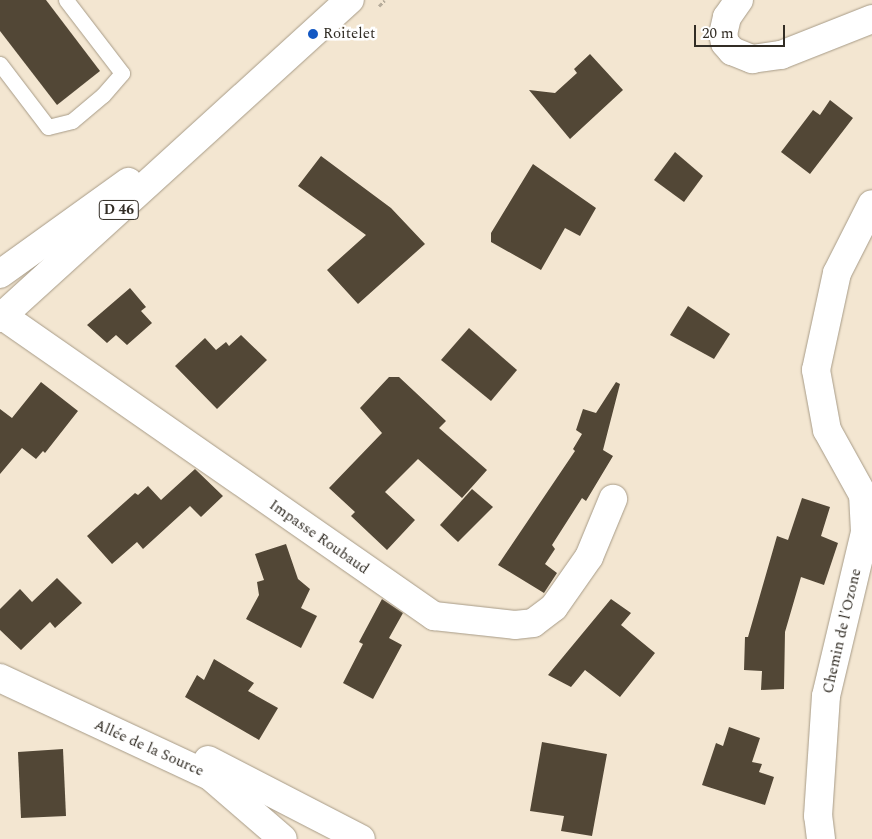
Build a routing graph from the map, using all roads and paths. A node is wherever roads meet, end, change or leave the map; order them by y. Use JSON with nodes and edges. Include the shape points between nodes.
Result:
{"nodes":[{"id":1,"x":66,"y":0,"type":"edge"},
{"id":2,"x":350,"y":0,"type":"edge"},
{"id":3,"x":739,"y":0,"type":"edge"},
{"id":4,"x":872,"y":19,"type":"edge"},
{"id":5,"x":0,"y":64,"type":"edge"},
{"id":6,"x":239,"y":102,"type":"junction"},
{"id":7,"x":872,"y":204,"type":"edge"},
{"id":8,"x":0,"y":274,"type":"edge"},
{"id":9,"x":1,"y":316,"type":"edge"},
{"id":10,"x":613,"y":499,"type":"dead end"},
{"id":11,"x":0,"y":678,"type":"edge"},
{"id":12,"x":105,"y":728,"type":"junction"},
{"id":13,"x":283,"y":839,"type":"edge"},
{"id":14,"x":361,"y":839,"type":"edge"},
{"id":15,"x":820,"y":839,"type":"edge"}],
"edges":[{"from":1,"to":5,"type":"lane","via":[[122,73],[103,95],[72,121],[48,127]]},
{"from":2,"to":6,"type":"street","number":"D 46"},
{"from":3,"to":4,"type":"street","via":[[727,17],[722,34],[732,51],[752,60],[781,55]]},
{"from":6,"to":8,"type":"street","number":"D 46"},
{"from":6,"to":9,"type":"street","number":"D 46"},
{"from":7,"to":15,"type":"street","name":"Chemin de l'Ozone","via":[[837,273],[816,370],[827,430],[863,495],[865,532],[826,696],[818,816]]},
{"from":9,"to":10,"type":"street","name":"Impasse Roubaud","via":[[434,616],[515,625],[532,623],[554,607],[589,558]]},
{"from":11,"to":12,"type":"street","name":"Allée de la Source"},
{"from":12,"to":13,"type":"street","name":"Allée de la Source","via":[[210,776]]},
{"from":12,"to":14,"type":"street","via":[[165,737]]}]}
